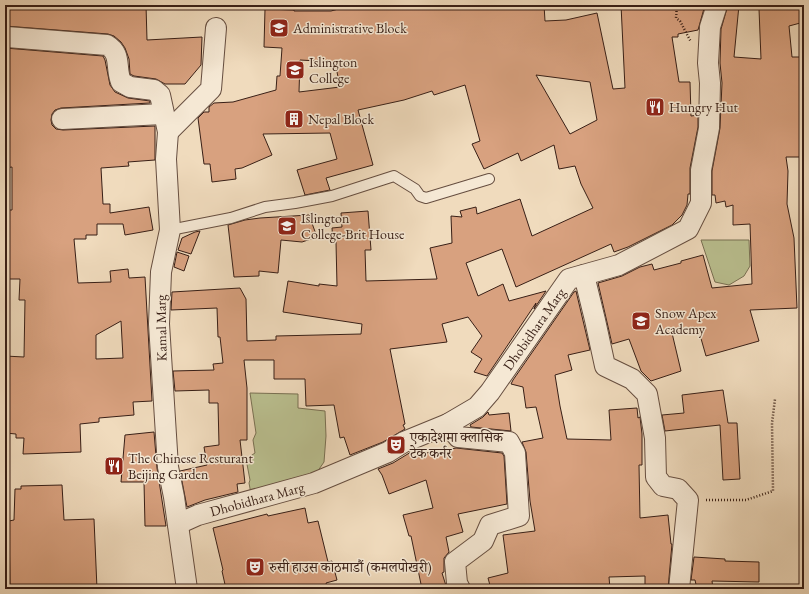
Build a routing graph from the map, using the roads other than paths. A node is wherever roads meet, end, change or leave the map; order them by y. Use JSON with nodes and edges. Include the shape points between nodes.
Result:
{"nodes":[{"id":1,"x":717,"y":5,"type":"edge"},
{"id":2,"x":216,"y":28,"type":"dead end"},
{"id":3,"x":7,"y":37,"type":"dead end"},
{"id":4,"x":62,"y":118,"type":"dead end"},
{"id":5,"x":166,"y":123,"type":"junction"},
{"id":6,"x":489,"y":179,"type":"dead end"},
{"id":7,"x":170,"y":230,"type":"junction"},
{"id":8,"x":584,"y":275,"type":"junction"},
{"id":9,"x":448,"y":424,"type":"junction"},
{"id":10,"x":178,"y":524,"type":"junction"},
{"id":11,"x":187,"y":589,"type":"edge"},
{"id":12,"x":460,"y":589,"type":"edge"},
{"id":13,"x":679,"y":589,"type":"edge"}],
"edges":[{"from":1,"to":8,"type":"street","name":"Dhobidhara Marg","via":[[710,27],[709,128],[701,170],[700,203],[688,229],[619,265]]},
{"from":2,"to":5,"type":"street","via":[[211,89]]},
{"from":3,"to":5,"type":"street","name":"Kamal Marg","via":[[107,45],[117,54],[122,82],[130,87],[154,90],[160,95]]},
{"from":4,"to":5,"type":"street"},
{"from":5,"to":7,"type":"street","name":"Kamal Marg"},
{"from":6,"to":7,"type":"lane","via":[[426,198],[394,176],[332,196],[265,207],[231,218]]},
{"from":7,"to":10,"type":"street","name":"Kamal Marg","via":[[161,272],[159,324],[168,467]]},
{"from":8,"to":9,"type":"street","name":"Dhobidhara Marg","via":[[569,279],[477,407]]},
{"from":8,"to":13,"type":"street","via":[[605,366],[632,379],[647,394],[656,438],[656,477],[663,486],[678,489],[688,500]]},
{"from":9,"to":10,"type":"street","name":"Dhobidhara Marg","via":[[314,483],[198,515]]},
{"from":9,"to":12,"type":"street","via":[[458,436],[509,442],[515,453],[518,516],[490,525],[483,541],[455,562]]},
{"from":10,"to":11,"type":"street","name":"Kamal Marg"}]}
